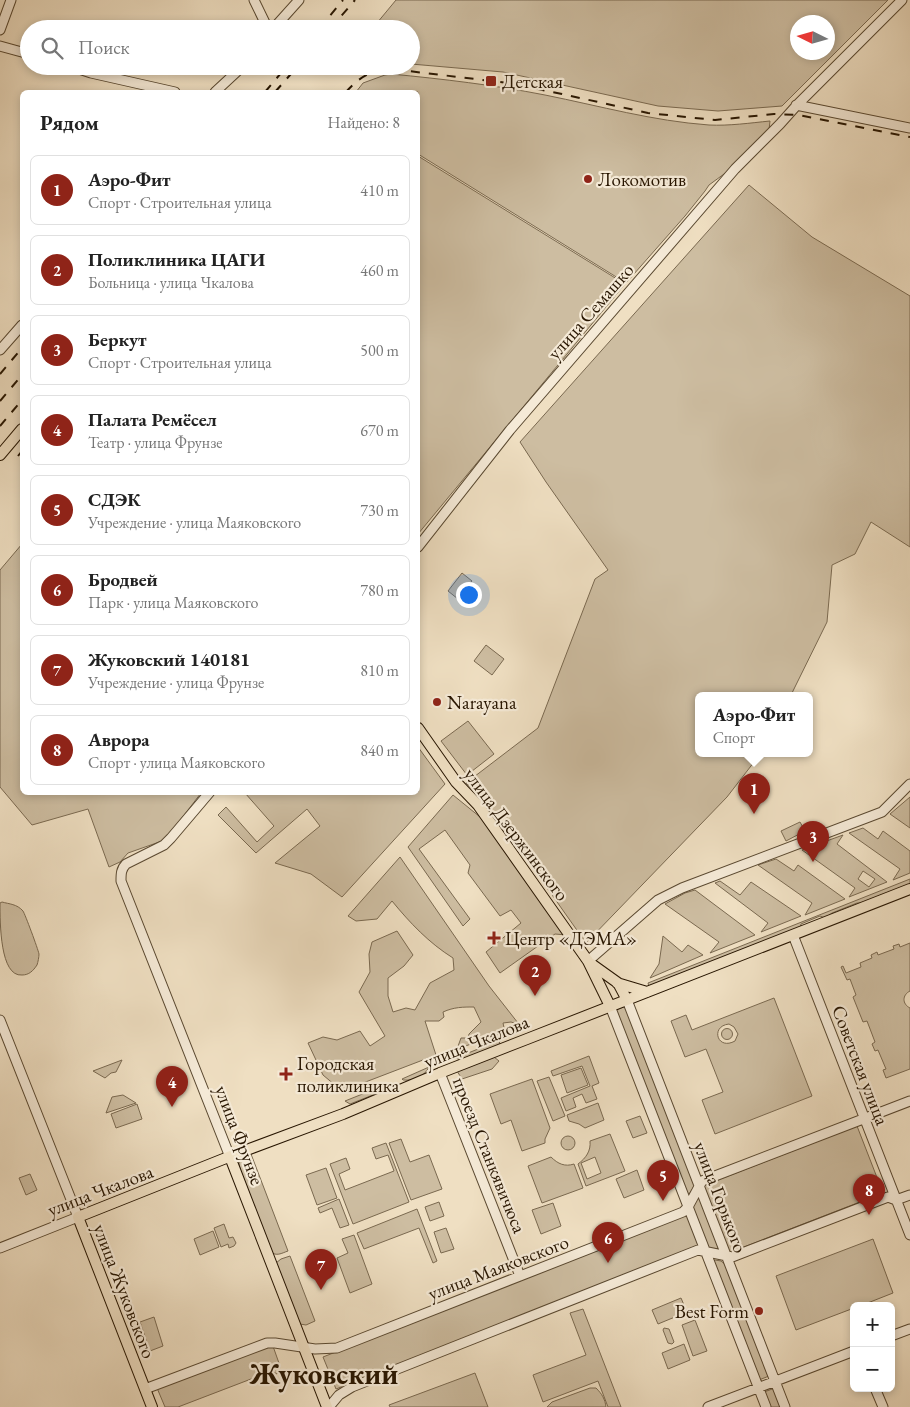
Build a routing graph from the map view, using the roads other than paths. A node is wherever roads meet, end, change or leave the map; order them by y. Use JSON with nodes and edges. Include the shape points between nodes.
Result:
{"nodes":[{"id":1,"x":11,"y":0,"type":"edge"},
{"id":2,"x":254,"y":0,"type":"edge"},
{"id":3,"x":299,"y":0,"type":"edge"},
{"id":4,"x":902,"y":0,"type":"edge"},
{"id":5,"x":264,"y":20,"type":"edge"},
{"id":6,"x":281,"y":20,"type":"edge"},
{"id":7,"x":0,"y":30,"type":"edge"},
{"id":8,"x":0,"y":46,"type":"edge"},
{"id":9,"x":20,"y":52,"type":"edge"},
{"id":10,"x":100,"y":75,"type":"edge"},
{"id":11,"x":234,"y":75,"type":"edge"},
{"id":12,"x":166,"y":90,"type":"edge"},
{"id":13,"x":218,"y":90,"type":"edge"},
{"id":14,"x":796,"y":105,"type":"junction"},
{"id":15,"x":910,"y":128,"type":"edge"},
{"id":16,"x":20,"y":327,"type":"edge"},
{"id":17,"x":1,"y":348,"type":"edge"},
{"id":18,"x":20,"y":431,"type":"edge"},
{"id":19,"x":0,"y":455,"type":"edge"},
{"id":20,"x":420,"y":544,"type":"edge"},
{"id":21,"x":420,"y":731,"type":"edge"},
{"id":22,"x":910,"y":784,"type":"edge"},
{"id":23,"x":207,"y":795,"type":"edge"},
{"id":24,"x":910,"y":890,"type":"edge"},
{"id":25,"x":793,"y":935,"type":"junction"},
{"id":26,"x":588,"y":961,"type":"junction"},
{"id":27,"x":618,"y":983,"type":"junction"},
{"id":28,"x":603,"y":992,"type":"junction"},
{"id":29,"x":647,"y":992,"type":"junction"},
{"id":30,"x":627,"y":1000,"type":"junction"},
{"id":31,"x":610,"y":1006,"type":"junction"},
{"id":32,"x":0,"y":1020,"type":"edge"},
{"id":33,"x":440,"y":1073,"type":"junction"},
{"id":34,"x":910,"y":1101,"type":"edge"},
{"id":35,"x":864,"y":1118,"type":"junction"},
{"id":36,"x":230,"y":1156,"type":"junction"},
{"id":37,"x":700,"y":1187,"type":"junction"},
{"id":38,"x":910,"y":1195,"type":"edge"},
{"id":39,"x":896,"y":1200,"type":"junction"},
{"id":40,"x":688,"y":1207,"type":"junction"},
{"id":41,"x":78,"y":1218,"type":"junction"},
{"id":42,"x":910,"y":1235,"type":"edge"},
{"id":43,"x":0,"y":1248,"type":"edge"},
{"id":44,"x":705,"y":1251,"type":"junction"},
{"id":45,"x":726,"y":1255,"type":"junction"},
{"id":46,"x":520,"y":1276,"type":"junction"},
{"id":47,"x":910,"y":1329,"type":"edge"},
{"id":48,"x":895,"y":1335,"type":"edge"},
{"id":49,"x":304,"y":1348,"type":"junction"},
{"id":50,"x":850,"y":1353,"type":"edge"},
{"id":51,"x":775,"y":1381,"type":"junction"},
{"id":52,"x":758,"y":1387,"type":"junction"},
{"id":53,"x":145,"y":1390,"type":"junction"},
{"id":54,"x":877,"y":1392,"type":"edge"},
{"id":55,"x":152,"y":1407,"type":"edge"},
{"id":56,"x":328,"y":1407,"type":"edge"},
{"id":57,"x":708,"y":1407,"type":"edge"},
{"id":58,"x":766,"y":1407,"type":"edge"},
{"id":59,"x":785,"y":1407,"type":"edge"},
{"id":60,"x":883,"y":1407,"type":"edge"}],
"edges":[{"from":1,"to":7,"type":"street"},
{"from":2,"to":5,"type":"street"},
{"from":3,"to":6,"type":"street"},
{"from":4,"to":14,"type":"street","name":"улица Семашко"},
{"from":8,"to":9,"type":"street"},
{"from":10,"to":12,"type":"street"},
{"from":11,"to":13,"type":"street"},
{"from":14,"to":15,"type":"street"},
{"from":14,"to":20,"type":"street","name":"улица Семашко","via":[[734,169],[620,301],[510,430]]},
{"from":16,"to":17,"type":"street"},
{"from":18,"to":19,"type":"main road"},
{"from":21,"to":26,"type":"main road","name":"улица Дзержинского","via":[[456,782],[478,804]]},
{"from":22,"to":26,"type":"street","via":[[882,812],[658,900]]},
{"from":23,"to":36,"type":"street","name":"улица Фрунзе","via":[[171,838],[126,864],[121,875]]},
{"from":24,"to":25,"type":"main road","name":"улица Чкалова"},
{"from":25,"to":29,"type":"main road","name":"улица Чкалова"},
{"from":25,"to":35,"type":"street","name":"Советская улица"},
{"from":26,"to":27,"type":"main road","name":"улица Дзержинского"},
{"from":26,"to":28,"type":"main road","name":"улица Дзержинского"},
{"from":27,"to":28,"type":"main road","via":[[607,984]]},
{"from":27,"to":29,"type":"main road","name":"улица Дзержинского"},
{"from":27,"to":30,"type":"main road","name":"улица Дзержинского"},
{"from":28,"to":31,"type":"main road","name":"улица Дзержинского"},
{"from":29,"to":30,"type":"main road","name":"улица Чкалова"},
{"from":30,"to":31,"type":"main road","name":"улица Чкалова"},
{"from":30,"to":37,"type":"street","name":"улица Горького"},
{"from":31,"to":33,"type":"main road","name":"улица Чкалова"},
{"from":31,"to":40,"type":"street","name":"улица Горького"},
{"from":32,"to":41,"type":"street","name":"улица Жуковского"},
{"from":33,"to":36,"type":"main road","name":"улица Чкалова","via":[[344,1114]]},
{"from":33,"to":46,"type":"street","name":"проезд Станкявичюса"},
{"from":34,"to":35,"type":"street"},
{"from":35,"to":37,"type":"street","via":[[702,1181]]},
{"from":35,"to":39,"type":"street","name":"Советская улица"},
{"from":36,"to":41,"type":"main road","name":"улица Чкалова"},
{"from":36,"to":49,"type":"main road","name":"улица Фрунзе"},
{"from":37,"to":40,"type":"street"},
{"from":37,"to":45,"type":"street","name":"улица Горького"},
{"from":38,"to":39,"type":"street"},
{"from":39,"to":42,"type":"street","name":"Советская улица"},
{"from":39,"to":45,"type":"street","via":[[888,1197],[732,1257]]},
{"from":40,"to":44,"type":"street","name":"улица Горького"},
{"from":40,"to":46,"type":"street","name":"улица Маяковского","via":[[683,1212]]},
{"from":41,"to":43,"type":"street","name":"улица Чкалова"},
{"from":41,"to":53,"type":"main road","name":"улица Жуковского"},
{"from":44,"to":45,"type":"street"},
{"from":44,"to":52,"type":"street","name":"улица Горького"},
{"from":44,"to":56,"type":"street","via":[[698,1250],[352,1387]]},
{"from":45,"to":51,"type":"street","name":"улица Горького"},
{"from":46,"to":49,"type":"street","name":"улица Маяковского","via":[[337,1348]]},
{"from":47,"to":48,"type":"street"},
{"from":49,"to":53,"type":"street","name":"улица Маяковского","via":[[267,1343]]},
{"from":49,"to":56,"type":"main road","name":"улица Фрунзе"},
{"from":50,"to":51,"type":"street"},
{"from":51,"to":52,"type":"street"},
{"from":51,"to":59,"type":"street","name":"улица Горького"},
{"from":52,"to":57,"type":"street"},
{"from":52,"to":58,"type":"street","name":"улица Горького"},
{"from":53,"to":55,"type":"main road","name":"улица Жуковского"},
{"from":54,"to":60,"type":"street"}]}
